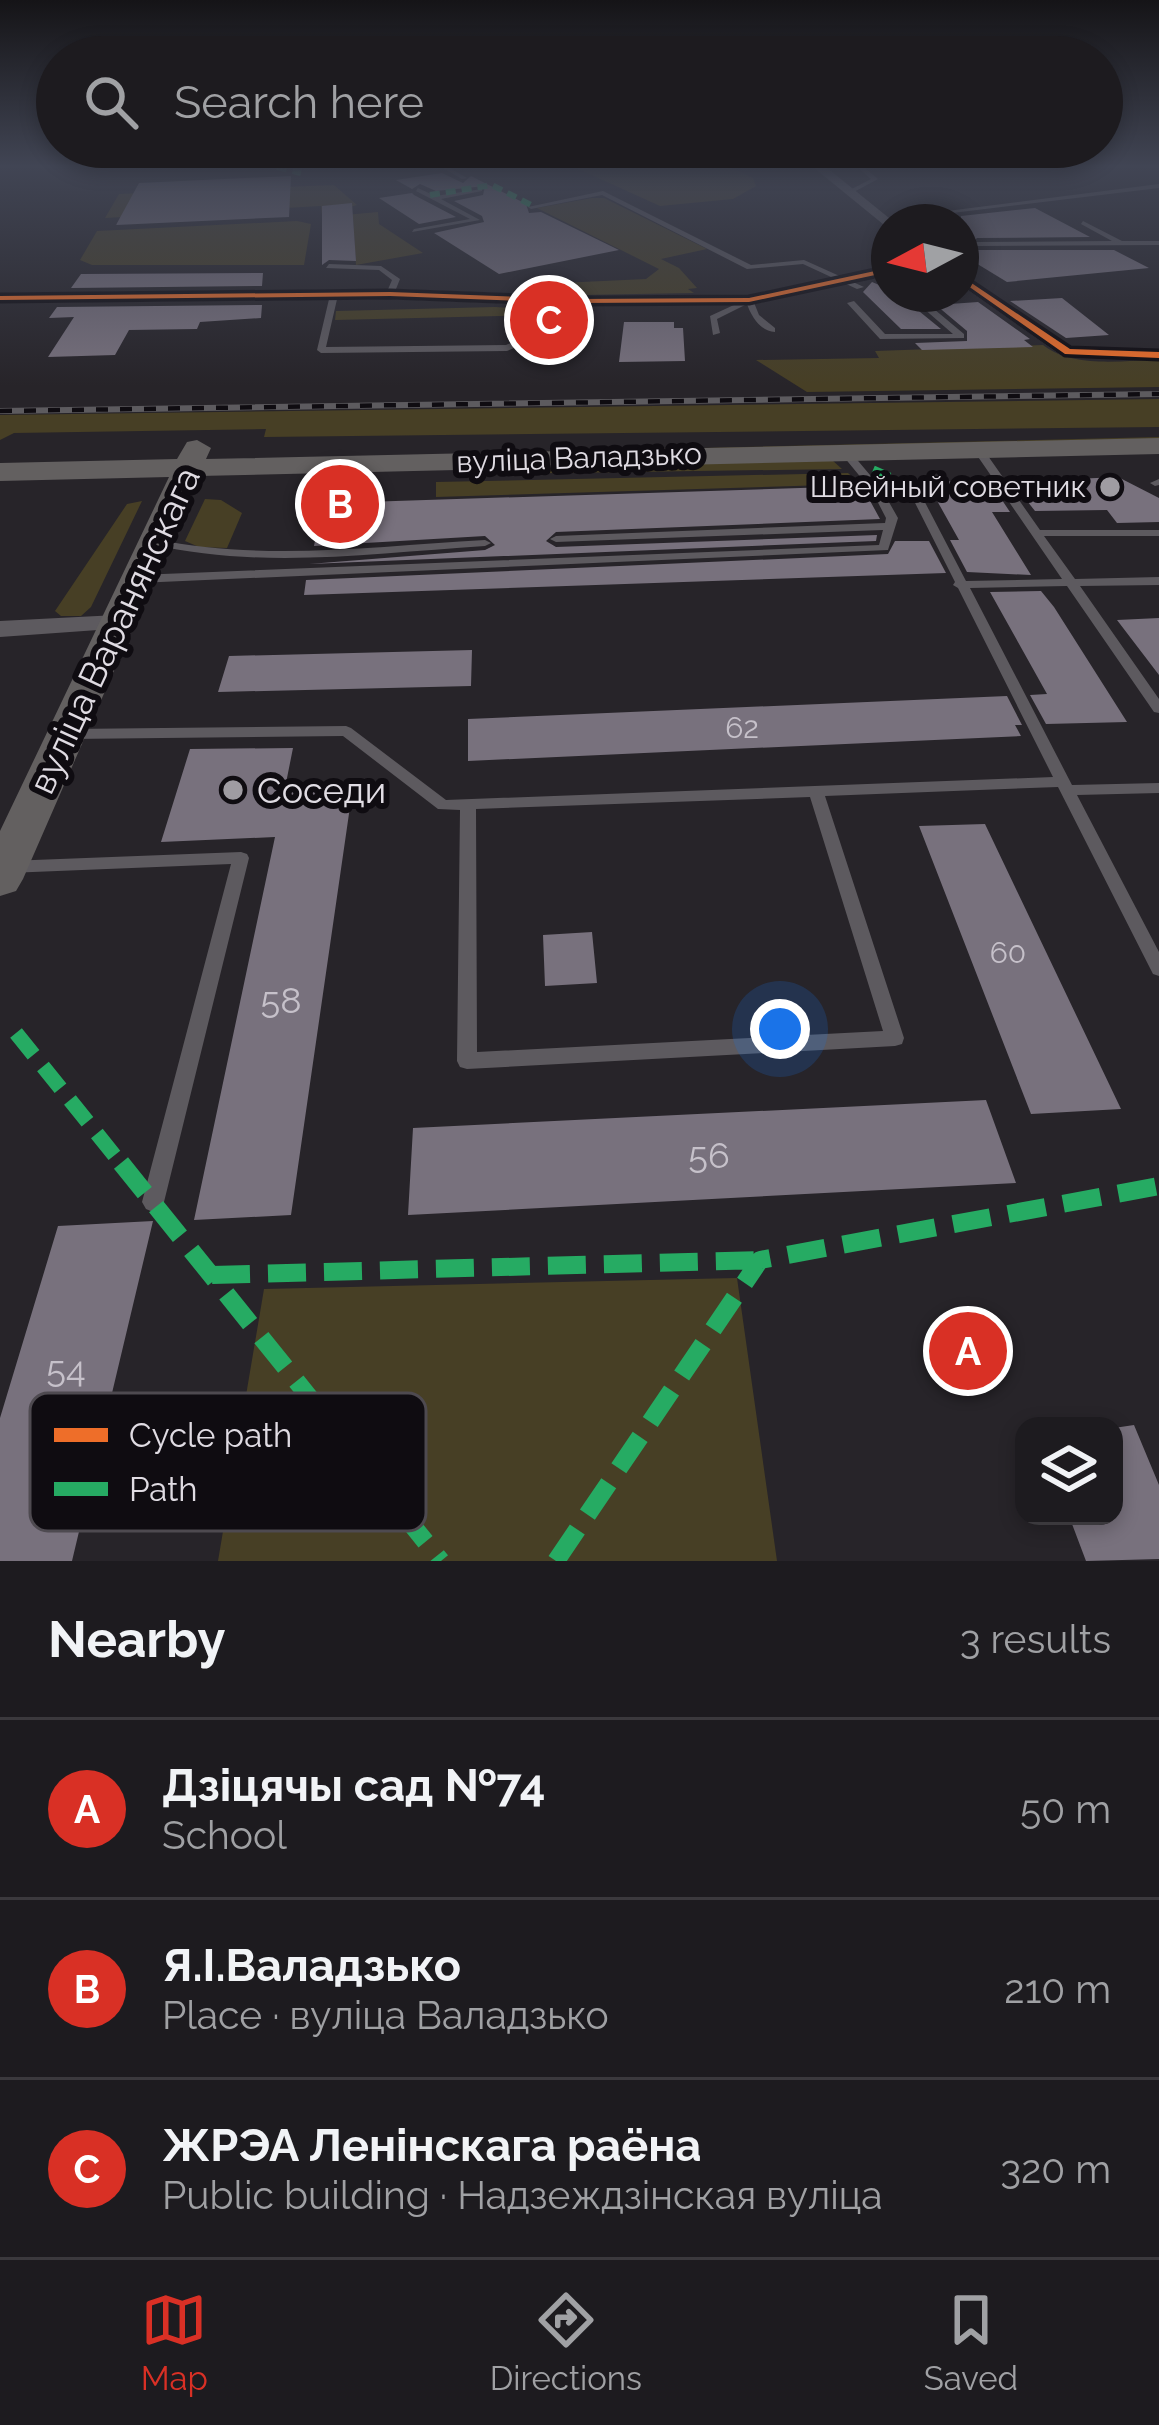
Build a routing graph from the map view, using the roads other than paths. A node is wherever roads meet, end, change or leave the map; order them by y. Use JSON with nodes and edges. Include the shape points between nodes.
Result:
{"nodes":[{"id":1,"x":696,"y":240,"type":"edge"},
{"id":2,"x":1115,"y":240,"type":"edge"},
{"id":3,"x":1121,"y":243,"type":"junction"},
{"id":4,"x":1159,"y":243,"type":"edge"},
{"id":5,"x":979,"y":244,"type":"edge"},
{"id":6,"x":328,"y":266,"type":"dead end"},
{"id":7,"x":871,"y":278,"type":"edge"},
{"id":8,"x":842,"y":279,"type":"junction"},
{"id":9,"x":865,"y":280,"type":"junction"},
{"id":10,"x":871,"y":281,"type":"edge"},
{"id":11,"x":979,"y":291,"type":"edge"},
{"id":12,"x":390,"y":294,"type":"junction"},
{"id":13,"x":334,"y":295,"type":"junction"},
{"id":14,"x":0,"y":298,"type":"edge"},
{"id":15,"x":749,"y":300,"type":"junction"},
{"id":16,"x":576,"y":302,"type":"junction"},
{"id":17,"x":851,"y":303,"type":"dead end"},
{"id":18,"x":932,"y":312,"type":"edge"},
{"id":19,"x":772,"y":330,"type":"dead end"},
{"id":20,"x":716,"y":333,"type":"dead end"},
{"id":21,"x":1159,"y":355,"type":"edge"},
{"id":22,"x":1159,"y":431,"type":"edge"},
{"id":23,"x":1159,"y":446,"type":"edge"},
{"id":24,"x":977,"y":448,"type":"junction"},
{"id":25,"x":0,"y":450,"type":"edge"},
{"id":26,"x":844,"y":451,"type":"junction"},
{"id":27,"x":193,"y":459,"type":"junction"},
{"id":28,"x":0,"y":472,"type":"edge"},
{"id":29,"x":912,"y":488,"type":"dead end"},
{"id":30,"x":890,"y":526,"type":"junction"},
{"id":31,"x":1037,"y":533,"type":"junction"},
{"id":32,"x":1159,"y":533,"type":"edge"},
{"id":33,"x":652,"y":535,"type":"junction"},
{"id":34,"x":556,"y":538,"type":"dead end"},
{"id":35,"x":154,"y":542,"type":"junction"},
{"id":36,"x":484,"y":543,"type":"dead end"},
{"id":37,"x":657,"y":557,"type":"junction"},
{"id":38,"x":138,"y":579,"type":"junction"},
{"id":39,"x":1159,"y":581,"type":"edge"},
{"id":40,"x":1072,"y":584,"type":"junction"},
{"id":41,"x":959,"y":585,"type":"junction"},
{"id":42,"x":117,"y":623,"type":"junction"},
{"id":43,"x":0,"y":629,"type":"edge"},
{"id":44,"x":1159,"y":676,"type":"edge"},
{"id":45,"x":1137,"y":677,"type":"junction"},
{"id":46,"x":1159,"y":709,"type":"edge"},
{"id":47,"x":67,"y":734,"type":"junction"},
{"id":48,"x":1064,"y":786,"type":"junction"},
{"id":49,"x":1159,"y":788,"type":"edge"},
{"id":50,"x":816,"y":791,"type":"junction"},
{"id":51,"x":468,"y":804,"type":"junction"},
{"id":52,"x":3,"y":873,"type":"edge"},
{"id":53,"x":1159,"y":969,"type":"edge"},
{"id":54,"x":153,"y":1202,"type":"dead end"}],
"edges":[{"from":1,"to":8,"type":"lane","via":[[750,267],[804,262]]},
{"from":2,"to":3,"type":"lane"},
{"from":3,"to":4,"type":"lane"},
{"from":3,"to":5,"type":"lane"},
{"from":6,"to":12,"type":"lane","via":[[381,268],[396,279]]},
{"from":7,"to":9,"type":"street"},
{"from":8,"to":9,"type":"street"},
{"from":8,"to":15,"type":"street"},
{"from":9,"to":10,"type":"lane"},
{"from":11,"to":21,"type":"street","via":[[1053,346],[1089,356]]},
{"from":12,"to":13,"type":"street"},
{"from":12,"to":16,"type":"street"},
{"from":13,"to":14,"type":"street"},
{"from":13,"to":16,"type":"lane","via":[[320,350],[579,339]]},
{"from":15,"to":16,"type":"street"},
{"from":15,"to":19,"type":"lane"},
{"from":15,"to":20,"type":"lane","via":[[713,318]]},
{"from":17,"to":18,"type":"lane","via":[[883,337],[961,336]]},
{"from":22,"to":27,"type":"main road","name":"вуліца Валадзько"},
{"from":23,"to":24,"type":"main road","name":"вуліца Валадзько"},
{"from":24,"to":26,"type":"main road","name":"вуліца Валадзько"},
{"from":24,"to":31,"type":"lane"},
{"from":25,"to":27,"type":"main road","name":"вуліца Валадзько"},
{"from":26,"to":27,"type":"main road","name":"вуліца Валадзько"},
{"from":26,"to":30,"type":"lane","via":[[877,490]]},
{"from":27,"to":28,"type":"main road","name":"вуліца Валадзько"},
{"from":27,"to":35,"type":"main road","name":"вуліца Варанянскага"},
{"from":29,"to":41,"type":"lane"},
{"from":30,"to":33,"type":"lane"},
{"from":30,"to":37,"type":"lane","via":[[884,548]]},
{"from":31,"to":32,"type":"lane"},
{"from":31,"to":40,"type":"lane"},
{"from":33,"to":34,"type":"lane"},
{"from":33,"to":37,"type":"lane"},
{"from":35,"to":36,"type":"lane","via":[[242,554]]},
{"from":35,"to":38,"type":"main road","name":"вуліца Варанянскага"},
{"from":37,"to":38,"type":"lane"},
{"from":38,"to":42,"type":"main road","name":"вуліца Варанянскага"},
{"from":39,"to":40,"type":"lane"},
{"from":40,"to":41,"type":"lane"},
{"from":40,"to":45,"type":"lane"},
{"from":41,"to":48,"type":"lane"},
{"from":42,"to":43,"type":"street"},
{"from":42,"to":47,"type":"main road","name":"вуліца Варанянскага"},
{"from":44,"to":45,"type":"lane"},
{"from":45,"to":46,"type":"lane"},
{"from":47,"to":51,"type":"lane","via":[[346,731],[443,805]]},
{"from":47,"to":52,"type":"main road","name":"вуліца Варанянскага"},
{"from":48,"to":49,"type":"lane"},
{"from":48,"to":50,"type":"lane"},
{"from":48,"to":53,"type":"lane"},
{"from":50,"to":51,"type":"lane"},
{"from":50,"to":51,"type":"lane","via":[[895,1037],[467,1061]]},
{"from":52,"to":54,"type":"lane","via":[[241,858]]}]}
